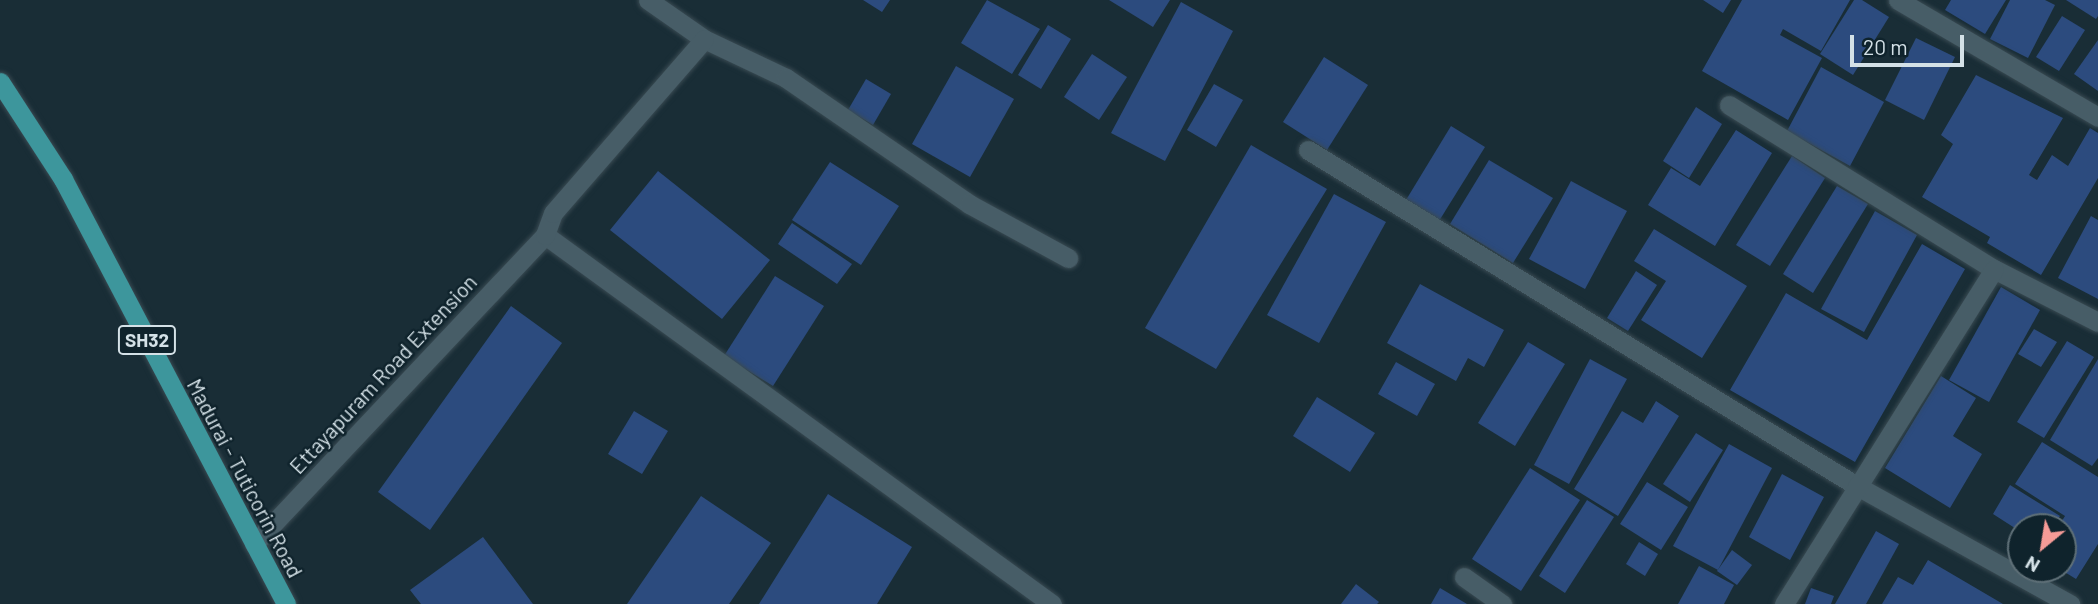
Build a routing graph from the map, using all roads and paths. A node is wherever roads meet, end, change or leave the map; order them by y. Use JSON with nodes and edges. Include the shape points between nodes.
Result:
{"nodes":[{"id":1,"x":649,"y":0,"type":"edge"},
{"id":2,"x":1898,"y":0,"type":"edge"},
{"id":3,"x":704,"y":39,"type":"junction"},
{"id":4,"x":0,"y":82,"type":"edge"},
{"id":5,"x":1729,"y":105,"type":"dead end"},
{"id":6,"x":2098,"y":117,"type":"edge"},
{"id":7,"x":1308,"y":150,"type":"dead end"},
{"id":8,"x":545,"y":235,"type":"junction"},
{"id":9,"x":1068,"y":258,"type":"dead end"},
{"id":10,"x":1994,"y":269,"type":"junction"},
{"id":11,"x":2098,"y":322,"type":"edge"},
{"id":12,"x":1857,"y":486,"type":"junction"},
{"id":13,"x":254,"y":544,"type":"junction"},
{"id":14,"x":1464,"y":577,"type":"dead end"},
{"id":15,"x":286,"y":604,"type":"edge"},
{"id":16,"x":1052,"y":604,"type":"edge"},
{"id":17,"x":1502,"y":604,"type":"edge"},
{"id":18,"x":1784,"y":604,"type":"edge"},
{"id":19,"x":2070,"y":604,"type":"edge"}],
"edges":[{"from":1,"to":3,"type":"street"},
{"from":2,"to":6,"type":"street"},
{"from":3,"to":8,"type":"street","name":"Ettayapuram Road Extension","via":[[553,213]]},
{"from":3,"to":9,"type":"street","via":[[786,78],[969,204]]},
{"from":4,"to":13,"type":"main road","name":"Madurai - Tuticorin Road","number":"SH32","via":[[62,178]]},
{"from":5,"to":10,"type":"street"},
{"from":7,"to":12,"type":"street"},
{"from":8,"to":13,"type":"street","name":"Ettayapuram Road Extension"},
{"from":8,"to":16,"type":"street"},
{"from":10,"to":11,"type":"street"},
{"from":10,"to":12,"type":"street"},
{"from":12,"to":18,"type":"street"},
{"from":12,"to":19,"type":"street"},
{"from":13,"to":15,"type":"main road","name":"Madurai - Tuticorin Road","number":"SH32"},
{"from":14,"to":17,"type":"street"}]}
